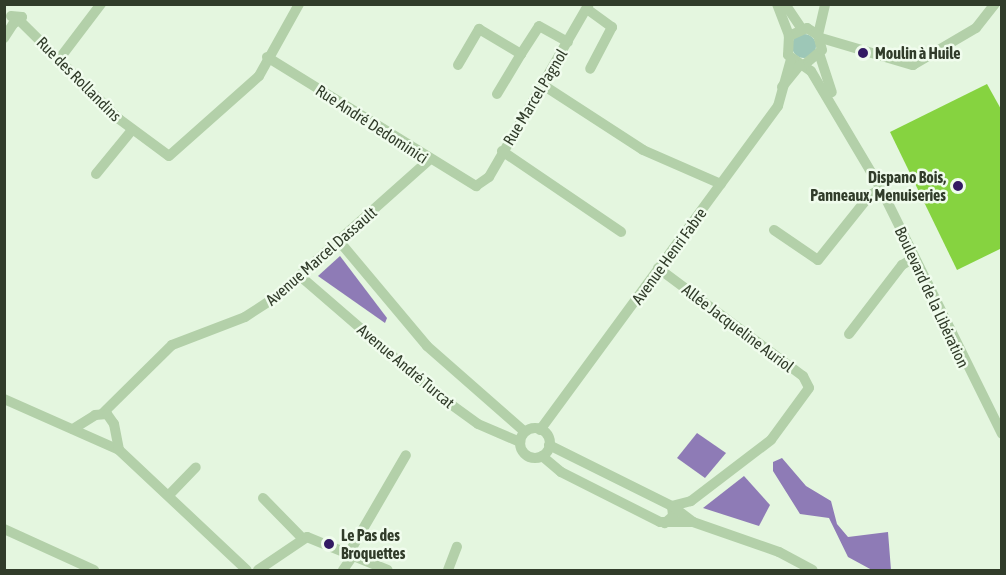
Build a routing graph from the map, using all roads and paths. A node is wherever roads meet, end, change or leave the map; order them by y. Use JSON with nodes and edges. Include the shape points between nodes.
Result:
{"nodes":[{"id":1,"x":101,"y":4,"type":"edge"},
{"id":2,"x":299,"y":4,"type":"edge"},
{"id":3,"x":777,"y":4,"type":"edge"},
{"id":4,"x":785,"y":4,"type":"edge"},
{"id":5,"x":825,"y":4,"type":"edge"},
{"id":6,"x":995,"y":4,"type":"edge"},
{"id":7,"x":588,"y":7,"type":"edge"},
{"id":8,"x":16,"y":15,"type":"edge"},
{"id":9,"x":813,"y":33,"type":"junction"},
{"id":10,"x":789,"y":36,"type":"junction"},
{"id":11,"x":4,"y":38,"type":"edge"},
{"id":12,"x":568,"y":42,"type":"junction"},
{"id":13,"x":835,"y":46,"type":"junction"},
{"id":14,"x":821,"y":53,"type":"junction"},
{"id":15,"x":521,"y":54,"type":"junction"},
{"id":16,"x":267,"y":57,"type":"junction"},
{"id":17,"x":60,"y":58,"type":"junction"},
{"id":18,"x":798,"y":63,"type":"junction"},
{"id":19,"x":458,"y":65,"type":"dead end"},
{"id":20,"x":590,"y":69,"type":"dead end"},
{"id":21,"x":543,"y":85,"type":"junction"},
{"id":22,"x":497,"y":94,"type":"dead end"},
{"id":23,"x":846,"y":129,"type":"junction"},
{"id":24,"x":132,"y":130,"type":"junction"},
{"id":25,"x":502,"y":151,"type":"junction"},
{"id":26,"x":429,"y":160,"type":"junction"},
{"id":27,"x":96,"y":174,"type":"dead end"},
{"id":28,"x":721,"y":183,"type":"junction"},
{"id":29,"x":479,"y":186,"type":"joint"},
{"id":30,"x":881,"y":189,"type":"junction"},
{"id":31,"x":774,"y":230,"type":"dead end"},
{"id":32,"x":621,"y":232,"type":"dead end"},
{"id":33,"x":339,"y":241,"type":"junction"},
{"id":34,"x":914,"y":258,"type":"junction"},
{"id":35,"x":658,"y":268,"type":"junction"},
{"id":36,"x":300,"y":276,"type":"junction"},
{"id":37,"x":849,"y":334,"type":"dead end"},
{"id":38,"x":4,"y":399,"type":"edge"},
{"id":39,"x":119,"y":402,"type":"junction"},
{"id":40,"x":103,"y":413,"type":"junction"},
{"id":41,"x":113,"y":420,"type":"junction"},
{"id":42,"x":89,"y":421,"type":"junction"},
{"id":43,"x":73,"y":429,"type":"junction"},
{"id":44,"x":113,"y":432,"type":"junction"},
{"id":45,"x":1002,"y":434,"type":"edge"},
{"id":46,"x":523,"y":437,"type":"junction"},
{"id":47,"x":546,"y":437,"type":"junction"},
{"id":48,"x":96,"y":438,"type":"junction"},
{"id":49,"x":119,"y":450,"type":"junction"},
{"id":50,"x":406,"y":455,"type":"dead end"},
{"id":51,"x":542,"y":456,"type":"junction"},
{"id":52,"x":196,"y":467,"type":"dead end"},
{"id":53,"x":170,"y":494,"type":"junction"},
{"id":54,"x":263,"y":498,"type":"dead end"},
{"id":55,"x":672,"y":506,"type":"junction"},
{"id":56,"x":693,"y":522,"type":"junction"},
{"id":57,"x":665,"y":523,"type":"junction"},
{"id":58,"x":4,"y":529,"type":"edge"},
{"id":59,"x":302,"y":538,"type":"junction"},
{"id":60,"x":457,"y":547,"type":"dead end"},
{"id":61,"x":352,"y":554,"type":"junction"},
{"id":62,"x":94,"y":570,"type":"edge"},
{"id":63,"x":247,"y":570,"type":"edge"},
{"id":64,"x":258,"y":570,"type":"edge"},
{"id":65,"x":343,"y":570,"type":"edge"},
{"id":66,"x":388,"y":570,"type":"edge"},
{"id":67,"x":448,"y":570,"type":"edge"},
{"id":68,"x":813,"y":570,"type":"edge"}],
"edges":[{"from":1,"to":17,"type":"street"},
{"from":2,"to":16,"type":"street"},
{"from":3,"to":10,"type":"street","name":"Boulevard de la Libération"},
{"from":4,"to":9,"type":"street","name":"Boulevard de la Libération"},
{"from":5,"to":9,"type":"street","via":[[822,22]]},
{"from":6,"to":13,"type":"street","via":[[976,28],[913,65]]},
{"from":7,"to":12,"type":"street","name":"Rue Marcel Pagnol"},
{"from":7,"to":20,"type":"street","via":[[612,27]]},
{"from":8,"to":11,"type":"street"},
{"from":8,"to":17,"type":"street","name":"Rue des Rollandins"},
{"from":9,"to":10,"type":"street"},
{"from":9,"to":13,"type":"street"},
{"from":9,"to":14,"type":"street","name":"Boulevard de la Libération"},
{"from":10,"to":18,"type":"street","name":"Boulevard de la Libération"},
{"from":12,"to":15,"type":"street","via":[[539,26]]},
{"from":12,"to":21,"type":"street","name":"Rue Marcel Pagnol"},
{"from":13,"to":14,"type":"street"},
{"from":14,"to":18,"type":"street"},
{"from":14,"to":23,"type":"street","name":"Boulevard de la Libération"},
{"from":15,"to":19,"type":"street","via":[[479,29]]},
{"from":15,"to":22,"type":"street"},
{"from":16,"to":24,"type":"street","name":"Rue des Rollandins","via":[[260,76],[173,154]]},
{"from":16,"to":26,"type":"street","name":"Rue André Dedominici"},
{"from":17,"to":24,"type":"street","name":"Rue des Rollandins"},
{"from":18,"to":23,"type":"street","name":"Boulevard de la Libération"},
{"from":18,"to":28,"type":"street","name":"Avenue Henri Fabre","via":[[782,87],[778,106]]},
{"from":21,"to":25,"type":"street","name":"Rue Marcel Pagnol"},
{"from":21,"to":28,"type":"street","via":[[644,150]]},
{"from":23,"to":30,"type":"street","name":"Boulevard de la Libération"},
{"from":24,"to":27,"type":"street"},
{"from":25,"to":29,"type":"street","name":"Rue Marcel Pagnol"},
{"from":25,"to":32,"type":"street"},
{"from":26,"to":29,"type":"street","name":"Rue André Dedominici"},
{"from":26,"to":33,"type":"street","name":"Avenue Marcel Dassault"},
{"from":28,"to":35,"type":"street","name":"Avenue Henri Fabre"},
{"from":30,"to":31,"type":"street","via":[[870,195],[818,260]]},
{"from":30,"to":34,"type":"street","name":"Boulevard de la Libération"},
{"from":33,"to":36,"type":"street","name":"Avenue Marcel Dassault"},
{"from":33,"to":46,"type":"street","name":"Avenue André Turcat","via":[[427,346]]},
{"from":34,"to":37,"type":"street","via":[[902,265]]},
{"from":34,"to":45,"type":"street","name":"Boulevard de la Libération"},
{"from":35,"to":47,"type":"street","name":"Avenue Henri Fabre","via":[[550,422]]},
{"from":35,"to":55,"type":"street","name":"Allée Jacqueline Auriol","via":[[797,371],[809,388],[771,440],[692,501]]},
{"from":36,"to":39,"type":"street","name":"Avenue Marcel Dassault","via":[[255,312],[172,345]]},
{"from":36,"to":46,"type":"street","name":"Avenue André Turcat","via":[[438,395],[478,424]]},
{"from":38,"to":43,"type":"street"},
{"from":39,"to":40,"type":"street","name":"Avenue Marcel Dassault"},
{"from":39,"to":41,"type":"street","name":"Avenue Marcel Dassault"},
{"from":40,"to":41,"type":"street"},
{"from":40,"to":42,"type":"street","name":"Avenue Marcel Dassault"},
{"from":41,"to":44,"type":"street","name":"Avenue Marcel Dassault"},
{"from":42,"to":43,"type":"street","name":"Avenue Marcel Dassault"},
{"from":42,"to":48,"type":"street"},
{"from":43,"to":48,"type":"street"},
{"from":44,"to":48,"type":"street"},
{"from":44,"to":49,"type":"street","name":"Avenue Marcel Dassault"},
{"from":46,"to":47,"type":"street"},
{"from":46,"to":51,"type":"street","via":[[529,457]]},
{"from":47,"to":51,"type":"street"},
{"from":47,"to":55,"type":"street"},
{"from":48,"to":49,"type":"street"},
{"from":49,"to":53,"type":"street"},
{"from":50,"to":61,"type":"street"},
{"from":51,"to":57,"type":"street","via":[[561,472]]},
{"from":52,"to":53,"type":"street"},
{"from":53,"to":63,"type":"street","via":[[235,565]]},
{"from":54,"to":59,"type":"street"},
{"from":55,"to":56,"type":"street"},
{"from":55,"to":57,"type":"street","via":[[673,516]]},
{"from":56,"to":57,"type":"street"},
{"from":56,"to":68,"type":"street","via":[[779,552]]},
{"from":58,"to":62,"type":"street"},
{"from":59,"to":61,"type":"street"},
{"from":59,"to":64,"type":"street"},
{"from":60,"to":67,"type":"street"},
{"from":61,"to":65,"type":"street"},
{"from":61,"to":66,"type":"street"}]}
